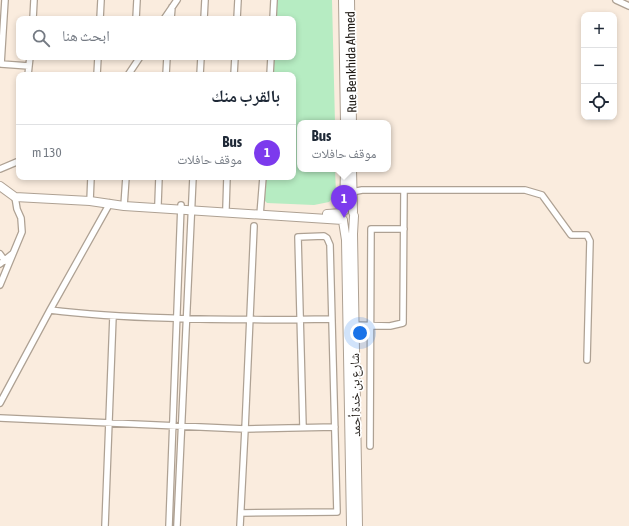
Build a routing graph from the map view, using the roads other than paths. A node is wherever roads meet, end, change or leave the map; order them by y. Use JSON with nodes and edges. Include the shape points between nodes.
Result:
{"nodes":[{"id":1,"x":5,"y":0,"type":"edge"},
{"id":2,"x":34,"y":0,"type":"edge"},
{"id":3,"x":101,"y":0,"type":"edge"},
{"id":4,"x":137,"y":0,"type":"edge"},
{"id":5,"x":177,"y":0,"type":"edge"},
{"id":6,"x":205,"y":0,"type":"edge"},
{"id":7,"x":238,"y":0,"type":"edge"},
{"id":8,"x":274,"y":0,"type":"edge"},
{"id":9,"x":343,"y":0,"type":"edge"},
{"id":10,"x":350,"y":0,"type":"edge"},
{"id":11,"x":616,"y":0,"type":"edge"},
{"id":12,"x":172,"y":3,"type":"edge"},
{"id":13,"x":629,"y":6,"type":"edge"},
{"id":14,"x":33,"y":16,"type":"edge"},
{"id":15,"x":100,"y":16,"type":"edge"},
{"id":16,"x":136,"y":16,"type":"edge"},
{"id":17,"x":166,"y":16,"type":"edge"},
{"id":18,"x":171,"y":16,"type":"edge"},
{"id":19,"x":204,"y":16,"type":"edge"},
{"id":20,"x":237,"y":16,"type":"edge"},
{"id":21,"x":273,"y":16,"type":"edge"},
{"id":22,"x":30,"y":60,"type":"edge"},
{"id":23,"x":98,"y":60,"type":"edge"},
{"id":24,"x":133,"y":60,"type":"edge"},
{"id":25,"x":138,"y":60,"type":"edge"},
{"id":26,"x":167,"y":60,"type":"edge"},
{"id":27,"x":201,"y":60,"type":"edge"},
{"id":28,"x":235,"y":60,"type":"edge"},
{"id":29,"x":271,"y":60,"type":"edge"},
{"id":30,"x":29,"y":66,"type":"junction"},
{"id":31,"x":28,"y":72,"type":"edge"},
{"id":32,"x":97,"y":72,"type":"edge"},
{"id":33,"x":131,"y":72,"type":"edge"},
{"id":34,"x":166,"y":72,"type":"edge"},
{"id":35,"x":200,"y":72,"type":"edge"},
{"id":36,"x":234,"y":72,"type":"edge"},
{"id":37,"x":270,"y":72,"type":"edge"},
{"id":38,"x":344,"y":120,"type":"edge"},
{"id":39,"x":352,"y":120,"type":"edge"},
{"id":40,"x":16,"y":162,"type":"edge"},
{"id":41,"x":0,"y":169,"type":"edge"},
{"id":42,"x":345,"y":172,"type":"edge"},
{"id":43,"x":352,"y":172,"type":"edge"},
{"id":44,"x":91,"y":180,"type":"edge"},
{"id":45,"x":126,"y":180,"type":"edge"},
{"id":46,"x":159,"y":180,"type":"edge"},
{"id":47,"x":194,"y":180,"type":"edge"},
{"id":48,"x":228,"y":180,"type":"edge"},
{"id":49,"x":262,"y":180,"type":"edge"},
{"id":50,"x":0,"y":186,"type":"edge"},
{"id":51,"x":404,"y":190,"type":"junction"},
{"id":52,"x":352,"y":192,"type":"junction"},
{"id":53,"x":15,"y":198,"type":"junction"},
{"id":54,"x":90,"y":201,"type":"junction"},
{"id":55,"x":110,"y":203,"type":"junction"},
{"id":56,"x":124,"y":204,"type":"junction"},
{"id":57,"x":161,"y":206,"type":"junction"},
{"id":58,"x":181,"y":208,"type":"junction"},
{"id":59,"x":192,"y":208,"type":"junction"},
{"id":60,"x":226,"y":208,"type":"junction"},
{"id":61,"x":260,"y":212,"type":"junction"},
{"id":62,"x":353,"y":214,"type":"junction"},
{"id":63,"x":343,"y":216,"type":"junction"},
{"id":64,"x":254,"y":226,"type":"dead end"},
{"id":65,"x":404,"y":229,"type":"junction"},
{"id":66,"x":14,"y":253,"type":"junction"},
{"id":67,"x":0,"y":254,"type":"edge"},
{"id":68,"x":2,"y":262,"type":"edge"},
{"id":69,"x":0,"y":285,"type":"edge"},
{"id":70,"x":50,"y":310,"type":"junction"},
{"id":71,"x":113,"y":316,"type":"junction"},
{"id":72,"x":177,"y":318,"type":"junction"},
{"id":73,"x":187,"y":319,"type":"junction"},
{"id":74,"x":300,"y":320,"type":"junction"},
{"id":75,"x":332,"y":320,"type":"junction"},
{"id":76,"x":250,"y":321,"type":"junction"},
{"id":77,"x":354,"y":325,"type":"junction"},
{"id":78,"x":370,"y":326,"type":"junction"},
{"id":79,"x":587,"y":360,"type":"dead end"},
{"id":80,"x":0,"y":403,"type":"edge"},
{"id":81,"x":0,"y":418,"type":"edge"},
{"id":82,"x":110,"y":423,"type":"junction"},
{"id":83,"x":173,"y":425,"type":"junction"},
{"id":84,"x":182,"y":426,"type":"junction"},
{"id":85,"x":335,"y":426,"type":"junction"},
{"id":86,"x":303,"y":427,"type":"junction"},
{"id":87,"x":246,"y":429,"type":"junction"},
{"id":88,"x":370,"y":446,"type":"dead end"},
{"id":89,"x":241,"y":513,"type":"junction"},
{"id":90,"x":105,"y":526,"type":"edge"},
{"id":91,"x":169,"y":526,"type":"edge"},
{"id":92,"x":177,"y":526,"type":"edge"},
{"id":93,"x":240,"y":526,"type":"edge"},
{"id":94,"x":352,"y":526,"type":"edge"},
{"id":95,"x":358,"y":526,"type":"edge"}],
"edges":[{"from":1,"to":30,"type":"street","via":[[1,64]]},
{"from":2,"to":14,"type":"street"},
{"from":3,"to":15,"type":"street"},
{"from":4,"to":16,"type":"street"},
{"from":5,"to":12,"type":"street"},
{"from":6,"to":19,"type":"street"},
{"from":7,"to":20,"type":"street"},
{"from":8,"to":21,"type":"street"},
{"from":9,"to":38,"type":"main road"},
{"from":10,"to":39,"type":"main road","name":"Rue Benkhida Ahmed"},
{"from":11,"to":13,"type":"street"},
{"from":12,"to":17,"type":"street"},
{"from":12,"to":18,"type":"street"},
{"from":22,"to":30,"type":"street"},
{"from":23,"to":32,"type":"street"},
{"from":24,"to":33,"type":"street"},
{"from":25,"to":33,"type":"street"},
{"from":26,"to":34,"type":"street"},
{"from":27,"to":35,"type":"street"},
{"from":28,"to":36,"type":"street"},
{"from":29,"to":37,"type":"street"},
{"from":30,"to":31,"type":"street"},
{"from":40,"to":41,"type":"street"},
{"from":42,"to":63,"type":"main road"},
{"from":43,"to":52,"type":"main road"},
{"from":44,"to":54,"type":"street"},
{"from":45,"to":56,"type":"street"},
{"from":46,"to":57,"type":"street"},
{"from":47,"to":59,"type":"street"},
{"from":48,"to":60,"type":"street"},
{"from":49,"to":61,"type":"street"},
{"from":50,"to":53,"type":"main road"},
{"from":51,"to":52,"type":"street"},
{"from":51,"to":65,"type":"street"},
{"from":51,"to":79,"type":"street","via":[[525,190],[542,195],[571,235],[587,235],[590,242]]},
{"from":52,"to":62,"type":"main road"},
{"from":53,"to":54,"type":"main road"},
{"from":53,"to":66,"type":"street","via":[[22,232]]},
{"from":54,"to":55,"type":"main road"},
{"from":55,"to":56,"type":"main road"},
{"from":55,"to":70,"type":"street"},
{"from":56,"to":57,"type":"main road"},
{"from":57,"to":58,"type":"main road"},
{"from":58,"to":59,"type":"main road"},
{"from":58,"to":72,"type":"street"},
{"from":59,"to":60,"type":"main road"},
{"from":59,"to":61,"type":"main road"},
{"from":59,"to":73,"type":"street"},
{"from":60,"to":61,"type":"main road"},
{"from":61,"to":63,"type":"main road"},
{"from":62,"to":63,"type":"main road","via":[[347,210]]},
{"from":62,"to":77,"type":"main road","name":"شارع بن خدة أحمد"},
{"from":63,"to":94,"type":"main road","via":[[346,240]]},
{"from":64,"to":76,"type":"street"},
{"from":65,"to":78,"type":"street","via":[[403,323]]},
{"from":65,"to":78,"type":"street","via":[[371,229]]},
{"from":66,"to":68,"type":"street"},
{"from":66,"to":69,"type":"street"},
{"from":67,"to":68,"type":"street"},
{"from":70,"to":71,"type":"street"},
{"from":70,"to":80,"type":"street"},
{"from":71,"to":72,"type":"street"},
{"from":71,"to":82,"type":"street"},
{"from":72,"to":73,"type":"street"},
{"from":72,"to":83,"type":"street"},
{"from":73,"to":76,"type":"street"},
{"from":73,"to":84,"type":"street"},
{"from":74,"to":75,"type":"street"},
{"from":74,"to":75,"type":"street","via":[[298,237],[314,236],[324,236],[330,245]]},
{"from":74,"to":76,"type":"street"},
{"from":74,"to":86,"type":"street"},
{"from":75,"to":85,"type":"street"},
{"from":76,"to":87,"type":"street"},
{"from":77,"to":78,"type":"street"},
{"from":77,"to":95,"type":"main road","name":"شارع بن خدة أحمد"},
{"from":78,"to":88,"type":"street"},
{"from":81,"to":82,"type":"street"},
{"from":82,"to":83,"type":"street"},
{"from":82,"to":90,"type":"street"},
{"from":83,"to":84,"type":"street"},
{"from":83,"to":91,"type":"street"},
{"from":84,"to":87,"type":"street"},
{"from":84,"to":92,"type":"street"},
{"from":85,"to":86,"type":"street"},
{"from":85,"to":89,"type":"street","via":[[337,512]]},
{"from":86,"to":87,"type":"street"},
{"from":87,"to":89,"type":"street"},
{"from":89,"to":93,"type":"street"}]}
